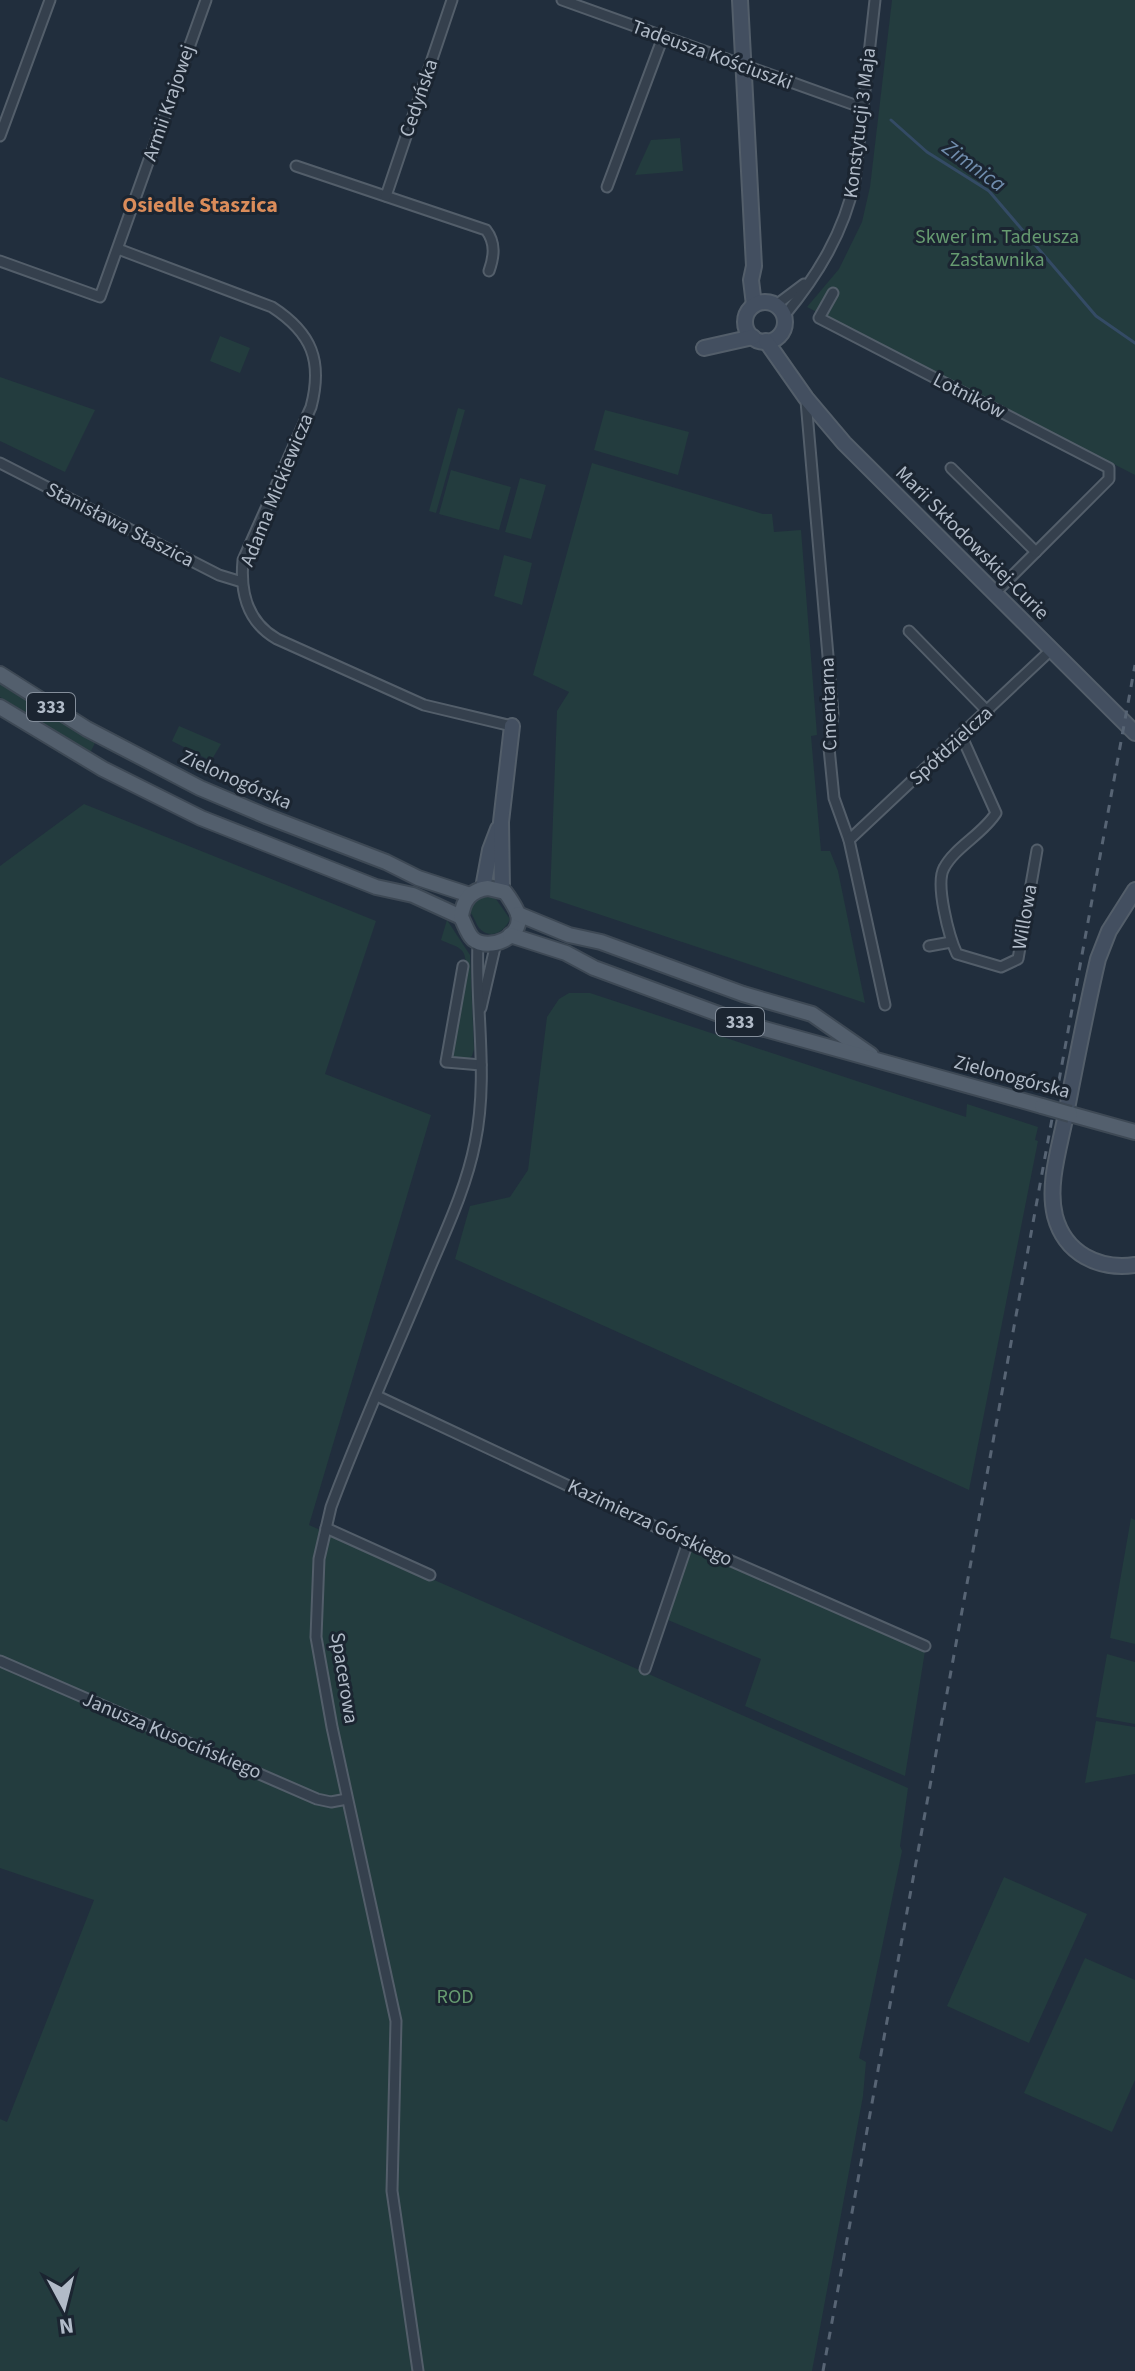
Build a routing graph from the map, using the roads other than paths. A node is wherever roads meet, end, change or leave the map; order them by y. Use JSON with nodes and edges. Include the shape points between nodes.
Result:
{"nodes":[{"id":1,"x":50,"y":0,"type":"edge"},
{"id":2,"x":206,"y":0,"type":"edge"},
{"id":3,"x":452,"y":0,"type":"edge"},
{"id":4,"x":562,"y":0,"type":"edge"},
{"id":5,"x":740,"y":0,"type":"edge"},
{"id":6,"x":875,"y":0,"type":"edge"},
{"id":7,"x":663,"y":37,"type":"junction"},
{"id":8,"x":744,"y":66,"type":"junction"},
{"id":9,"x":863,"y":108,"type":"junction"},
{"id":10,"x":0,"y":136,"type":"edge"},
{"id":11,"x":296,"y":166,"type":"dead end"},
{"id":12,"x":607,"y":187,"type":"dead end"},
{"id":13,"x":386,"y":196,"type":"junction"},
{"id":14,"x":118,"y":249,"type":"junction"},
{"id":15,"x":0,"y":261,"type":"edge"},
{"id":16,"x":489,"y":271,"type":"dead end"},
{"id":17,"x":833,"y":293,"type":"dead end"},
{"id":18,"x":770,"y":307,"type":"junction"},
{"id":19,"x":760,"y":336,"type":"junction"},
{"id":20,"x":706,"y":348,"type":"dead end"},
{"id":21,"x":806,"y":398,"type":"junction"},
{"id":22,"x":0,"y":463,"type":"edge"},
{"id":23,"x":951,"y":468,"type":"dead end"},
{"id":24,"x":1036,"y":552,"type":"junction"},
{"id":25,"x":242,"y":582,"type":"junction"},
{"id":26,"x":995,"y":593,"type":"junction"},
{"id":27,"x":909,"y":631,"type":"dead end"},
{"id":28,"x":1051,"y":650,"type":"junction"},
{"id":29,"x":0,"y":674,"type":"edge"},
{"id":30,"x":0,"y":707,"type":"edge"},
{"id":31,"x":988,"y":712,"type":"junction"},
{"id":32,"x":512,"y":726,"type":"joint"},
{"id":33,"x":1135,"y":733,"type":"edge"},
{"id":34,"x":962,"y":737,"type":"junction"},
{"id":35,"x":501,"y":822,"type":"junction"},
{"id":36,"x":849,"y":840,"type":"junction"},
{"id":37,"x":1037,"y":850,"type":"dead end"},
{"id":38,"x":502,"y":890,"type":"junction"},
{"id":39,"x":1135,"y":890,"type":"edge"},
{"id":40,"x":476,"y":892,"type":"junction"},
{"id":41,"x":518,"y":914,"type":"junction"},
{"id":42,"x":461,"y":917,"type":"junction"},
{"id":43,"x":510,"y":935,"type":"junction"},
{"id":44,"x":478,"y":942,"type":"junction"},
{"id":45,"x":951,"y":942,"type":"junction"},
{"id":46,"x":496,"y":943,"type":"junction"},
{"id":47,"x":929,"y":946,"type":"dead end"},
{"id":48,"x":463,"y":966,"type":"dead end"},
{"id":49,"x":885,"y":1005,"type":"dead end"},
{"id":50,"x":480,"y":1012,"type":"junction"},
{"id":51,"x":878,"y":1060,"type":"junction"},
{"id":52,"x":481,"y":1065,"type":"junction"},
{"id":53,"x":1135,"y":1132,"type":"edge"},
{"id":54,"x":1135,"y":1265,"type":"edge"},
{"id":55,"x":377,"y":1396,"type":"junction"},
{"id":56,"x":326,"y":1528,"type":"junction"},
{"id":57,"x":688,"y":1542,"type":"junction"},
{"id":58,"x":430,"y":1575,"type":"dead end"},
{"id":59,"x":925,"y":1646,"type":"dead end"},
{"id":60,"x":0,"y":1661,"type":"edge"},
{"id":61,"x":645,"y":1669,"type":"dead end"},
{"id":62,"x":347,"y":1799,"type":"junction"},
{"id":63,"x":418,"y":2371,"type":"edge"}],
"edges":[{"from":1,"to":10,"type":"street"},
{"from":2,"to":14,"type":"street","name":"Armii Krajowej"},
{"from":3,"to":13,"type":"street","name":"Cedyńska"},
{"from":4,"to":7,"type":"street","name":"Tadeusza Kościuszki"},
{"from":5,"to":8,"type":"street"},
{"from":6,"to":9,"type":"street","name":"Konstytucji 3 Maja"},
{"from":7,"to":8,"type":"street","name":"Tadeusza Kościuszki"},
{"from":7,"to":12,"type":"street"},
{"from":8,"to":9,"type":"street","name":"Tadeusza Kościuszki"},
{"from":8,"to":18,"type":"street","via":[[751,280]]},
{"from":9,"to":18,"type":"street","name":"Konstytucji 3 Maja","via":[[849,209],[834,244],[807,282]]},
{"from":11,"to":13,"type":"street"},
{"from":13,"to":16,"type":"street","via":[[486,230],[494,250]]},
{"from":14,"to":15,"type":"street","name":"Armii Krajowej","via":[[100,297]]},
{"from":14,"to":25,"type":"street","name":"Adama Mickiewicza","via":[[272,307],[307,339],[315,361],[311,407],[243,560]]},
{"from":17,"to":24,"type":"street","name":"Lotników","via":[[819,318],[1109,468],[1109,479]]},
{"from":18,"to":19,"type":"street","via":[[748,311]]},
{"from":18,"to":19,"type":"street","via":[[783,332]]},
{"from":19,"to":20,"type":"street"},
{"from":19,"to":21,"type":"street","name":"Marii Skłodowskiej-Curie"},
{"from":21,"to":26,"type":"street","name":"Marii Skłodowskiej-Curie","via":[[844,443]]},
{"from":21,"to":36,"type":"street","name":"Cmentarna","via":[[833,714],[829,748],[834,798]]},
{"from":22,"to":25,"type":"street","name":"Stanisława Staszica"},
{"from":23,"to":24,"type":"street"},
{"from":24,"to":26,"type":"street"},
{"from":25,"to":32,"type":"street","name":"Adama Mickiewicza","via":[[251,615],[277,639],[424,705]]},
{"from":26,"to":28,"type":"street","name":"Marii Skłodowskiej-Curie"},
{"from":27,"to":31,"type":"street"},
{"from":28,"to":31,"type":"street","name":"Spółdzielcza"},
{"from":28,"to":33,"type":"street","name":"Marii Skłodowskiej-Curie"},
{"from":29,"to":40,"type":"main road","name":"Zielonogórska","number":"333","via":[[87,729],[212,793],[418,878]]},
{"from":30,"to":42,"type":"main road","number":"333","via":[[103,769],[210,822]]},
{"from":31,"to":34,"type":"street","name":"Spółdzielcza"},
{"from":32,"to":35,"type":"street"},
{"from":34,"to":36,"type":"street","name":"Spółdzielcza"},
{"from":34,"to":45,"type":"street","via":[[996,813],[944,867],[940,881]]},
{"from":35,"to":38,"type":"street"},
{"from":35,"to":40,"type":"street"},
{"from":36,"to":49,"type":"street","name":"Cmentarna"},
{"from":37,"to":45,"type":"street","name":"Willowa","via":[[1018,959],[1001,967],[957,954]]},
{"from":38,"to":40,"type":"main road","number":"333"},
{"from":38,"to":41,"type":"main road"},
{"from":39,"to":54,"type":"street","via":[[1098,959],[1053,1194],[1058,1225],[1076,1250],[1103,1265]]},
{"from":40,"to":42,"type":"main road","via":[[465,901]]},
{"from":41,"to":43,"type":"main road"},
{"from":41,"to":51,"type":"main road","name":"Zielonogórska","number":"333","via":[[812,1014]]},
{"from":42,"to":44,"type":"main road"},
{"from":43,"to":46,"type":"main road"},
{"from":43,"to":51,"type":"main road","name":"Zielonogórska","number":"333","via":[[734,1020]]},
{"from":44,"to":46,"type":"main road"},
{"from":44,"to":50,"type":"street","name":"Spacerowa"},
{"from":45,"to":47,"type":"street"},
{"from":46,"to":50,"type":"street","name":"Spacerowa"},
{"from":48,"to":52,"type":"street","via":[[446,1062]]},
{"from":50,"to":52,"type":"street","name":"Spacerowa"},
{"from":51,"to":53,"type":"main road","name":"Zielonogórska","number":"333","bridge":true},
{"from":52,"to":55,"type":"street","name":"Spacerowa","via":[[479,1114],[467,1173]]},
{"from":55,"to":56,"type":"street","name":"Spacerowa"},
{"from":55,"to":57,"type":"street","name":"Kazimierza Górskiego"},
{"from":56,"to":58,"type":"street"},
{"from":56,"to":62,"type":"street","name":"Spacerowa","via":[[319,1559],[318,1663]]},
{"from":57,"to":59,"type":"street","name":"Kazimierza Górskiego"},
{"from":57,"to":61,"type":"street"},
{"from":60,"to":62,"type":"street","name":"Janusza Kusocińskiego","via":[[317,1799]]},
{"from":62,"to":63,"type":"street","name":"Spacerowa","via":[[396,2021],[392,2191]]}]}
